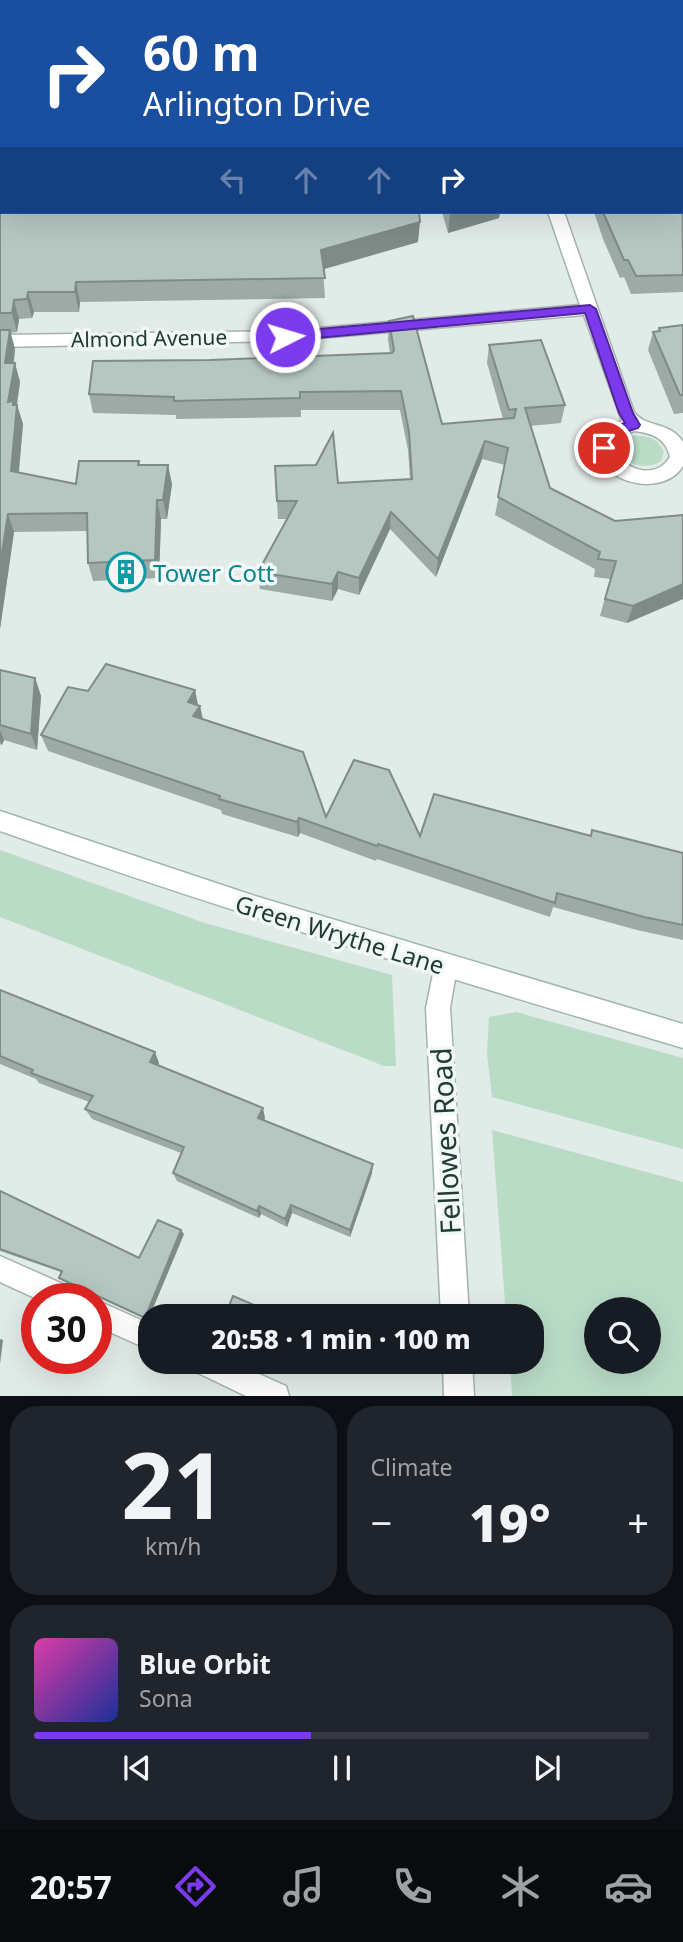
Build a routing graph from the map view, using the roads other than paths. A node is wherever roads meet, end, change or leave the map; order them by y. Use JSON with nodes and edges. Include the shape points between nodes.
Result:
{"nodes":[{"id":1,"x":557,"y":214,"type":"edge"},
{"id":2,"x":590,"y":309,"type":"junction"},
{"id":3,"x":0,"y":341,"type":"edge"},
{"id":4,"x":634,"y":425,"type":"dead end"},
{"id":5,"x":0,"y":821,"type":"edge"},
{"id":6,"x":445,"y":967,"type":"junction"},
{"id":7,"x":683,"y":1036,"type":"edge"},
{"id":8,"x":0,"y":1269,"type":"edge"},
{"id":9,"x":31,"y":1283,"type":"edge"},
{"id":10,"x":454,"y":1304,"type":"edge"},
{"id":11,"x":112,"y":1320,"type":"edge"},
{"id":12,"x":138,"y":1332,"type":"edge"},
{"id":13,"x":229,"y":1374,"type":"edge"},
{"id":14,"x":459,"y":1374,"type":"edge"},
{"id":15,"x":276,"y":1396,"type":"edge"},
{"id":16,"x":460,"y":1396,"type":"edge"}],
"edges":[{"from":1,"to":2,"type":"street"},
{"from":2,"to":3,"type":"street","name":"Almond Avenue","via":[[285,337]]},
{"from":2,"to":4,"type":"street"},
{"from":5,"to":6,"type":"street","name":"Green Wrythe Lane","via":[[136,870]]},
{"from":6,"to":7,"type":"street","name":"Green Wrythe Lane"},
{"from":6,"to":10,"type":"street","name":"Fellowes Road","via":[[438,1008]]},
{"from":8,"to":9,"type":"lane"},
{"from":11,"to":12,"type":"lane"},
{"from":13,"to":15,"type":"lane"},
{"from":14,"to":16,"type":"street"}]}
